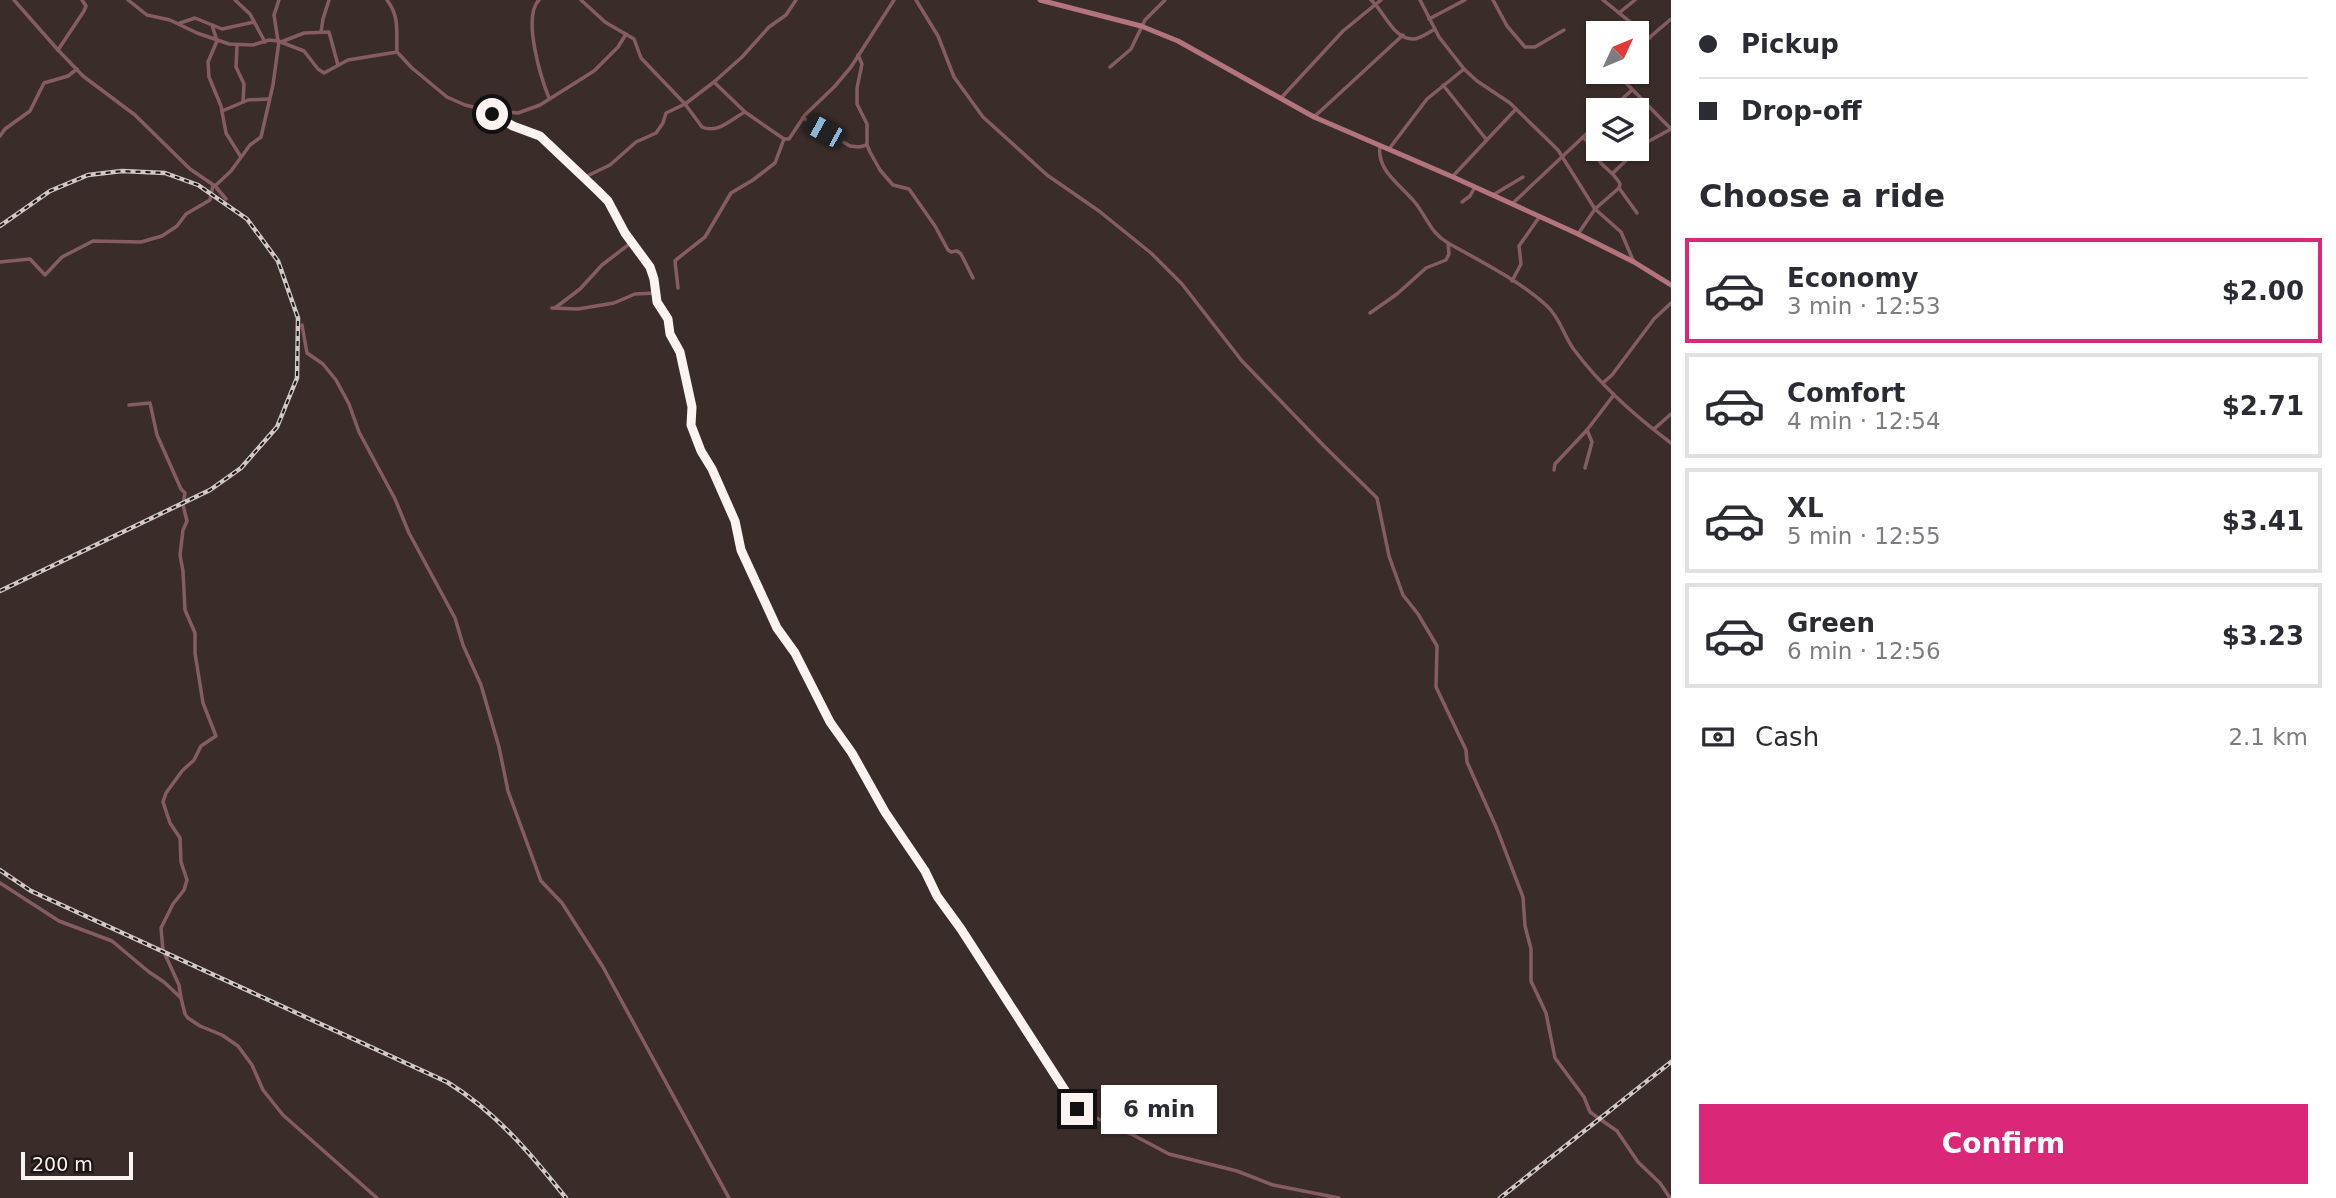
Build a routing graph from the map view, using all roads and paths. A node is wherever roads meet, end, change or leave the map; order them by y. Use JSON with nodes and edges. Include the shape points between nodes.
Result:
{"nodes":[{"id":1,"x":15,"y":0,"type":"edge"},
{"id":2,"x":82,"y":0,"type":"edge"},
{"id":3,"x":128,"y":0,"type":"edge"},
{"id":4,"x":235,"y":0,"type":"edge"},
{"id":5,"x":279,"y":0,"type":"edge"},
{"id":6,"x":329,"y":0,"type":"edge"},
{"id":7,"x":387,"y":0,"type":"edge"},
{"id":8,"x":539,"y":0,"type":"edge"},
{"id":9,"x":581,"y":0,"type":"edge"},
{"id":10,"x":796,"y":0,"type":"edge"},
{"id":11,"x":894,"y":0,"type":"edge"},
{"id":12,"x":916,"y":0,"type":"edge"},
{"id":13,"x":1040,"y":0,"type":"edge"},
{"id":14,"x":1072,"y":0,"type":"edge"},
{"id":15,"x":1165,"y":0,"type":"edge"},
{"id":16,"x":1371,"y":0,"type":"edge"},
{"id":17,"x":1381,"y":0,"type":"edge"},
{"id":18,"x":1420,"y":0,"type":"edge"},
{"id":19,"x":1465,"y":0,"type":"edge"},
{"id":20,"x":1493,"y":0,"type":"edge"},
{"id":21,"x":1602,"y":0,"type":"edge"},
{"id":22,"x":1635,"y":0,"type":"edge"},
{"id":23,"x":1376,"y":4,"type":"junction"},
{"id":24,"x":1071,"y":8,"type":"junction"},
{"id":25,"x":1619,"y":13,"type":"junction"},
{"id":26,"x":1429,"y":19,"type":"junction"},
{"id":27,"x":1671,"y":19,"type":"edge"},
{"id":28,"x":254,"y":22,"type":"junction"},
{"id":29,"x":179,"y":23,"type":"junction"},
{"id":30,"x":212,"y":25,"type":"junction"},
{"id":31,"x":1141,"y":26,"type":"junction"},
{"id":32,"x":1435,"y":29,"type":"junction"},
{"id":33,"x":1564,"y":30,"type":"dead end"},
{"id":34,"x":321,"y":32,"type":"junction"},
{"id":35,"x":626,"y":34,"type":"junction"},
{"id":36,"x":1403,"y":35,"type":"junction"},
{"id":37,"x":1650,"y":38,"type":"joint"},
{"id":38,"x":218,"y":41,"type":"junction"},
{"id":39,"x":279,"y":41,"type":"junction"},
{"id":40,"x":265,"y":42,"type":"junction"},
{"id":41,"x":237,"y":46,"type":"junction"},
{"id":42,"x":58,"y":50,"type":"junction"},
{"id":43,"x":397,"y":52,"type":"junction"},
{"id":44,"x":858,"y":55,"type":"junction"},
{"id":45,"x":338,"y":65,"type":"junction"},
{"id":46,"x":1110,"y":67,"type":"dead end"},
{"id":47,"x":77,"y":69,"type":"junction"},
{"id":48,"x":1464,"y":69,"type":"junction"},
{"id":49,"x":714,"y":82,"type":"junction"},
{"id":50,"x":1627,"y":84,"type":"edge"},
{"id":51,"x":1443,"y":85,"type":"junction"},
{"id":52,"x":1633,"y":90,"type":"junction"},
{"id":53,"x":1280,"y":98,"type":"junction"},
{"id":54,"x":1624,"y":98,"type":"edge"},
{"id":55,"x":269,"y":99,"type":"junction"},
{"id":56,"x":550,"y":99,"type":"junction"},
{"id":57,"x":243,"y":102,"type":"junction"},
{"id":58,"x":685,"y":104,"type":"junction"},
{"id":59,"x":1516,"y":109,"type":"junction"},
{"id":60,"x":486,"y":110,"type":"junction"},
{"id":61,"x":222,"y":111,"type":"junction"},
{"id":62,"x":745,"y":112,"type":"junction"},
{"id":63,"x":1314,"y":117,"type":"junction"},
{"id":64,"x":803,"y":118,"type":"junction"},
{"id":65,"x":1671,"y":129,"type":"edge"},
{"id":66,"x":1586,"y":134,"type":"edge"},
{"id":67,"x":0,"y":136,"type":"edge"},
{"id":68,"x":1583,"y":137,"type":"junction"},
{"id":69,"x":784,"y":139,"type":"junction"},
{"id":70,"x":1486,"y":139,"type":"junction"},
{"id":71,"x":867,"y":145,"type":"junction"},
{"id":72,"x":1380,"y":146,"type":"junction"},
{"id":73,"x":1389,"y":149,"type":"junction"},
{"id":74,"x":1563,"y":156,"type":"junction"},
{"id":75,"x":241,"y":157,"type":"junction"},
{"id":76,"x":1613,"y":173,"type":"junction"},
{"id":77,"x":1453,"y":177,"type":"junction"},
{"id":78,"x":1523,"y":177,"type":"dead end"},
{"id":79,"x":583,"y":178,"type":"junction"},
{"id":80,"x":214,"y":186,"type":"junction"},
{"id":81,"x":1475,"y":187,"type":"junction"},
{"id":82,"x":1619,"y":188,"type":"junction"},
{"id":83,"x":1493,"y":195,"type":"junction"},
{"id":84,"x":226,"y":198,"type":"dead end"},
{"id":85,"x":1462,"y":202,"type":"dead end"},
{"id":86,"x":1512,"y":204,"type":"junction"},
{"id":87,"x":1595,"y":209,"type":"junction"},
{"id":88,"x":1637,"y":213,"type":"dead end"},
{"id":89,"x":1539,"y":216,"type":"junction"},
{"id":90,"x":1578,"y":234,"type":"junction"},
{"id":91,"x":632,"y":242,"type":"junction"},
{"id":92,"x":1448,"y":243,"type":"junction"},
{"id":93,"x":0,"y":262,"type":"edge"},
{"id":94,"x":1634,"y":262,"type":"junction"},
{"id":95,"x":973,"y":278,"type":"dead end"},
{"id":96,"x":1512,"y":281,"type":"junction"},
{"id":97,"x":1671,"y":285,"type":"edge"},
{"id":98,"x":678,"y":288,"type":"dead end"},
{"id":99,"x":656,"y":293,"type":"junction"},
{"id":100,"x":1671,"y":303,"type":"edge"},
{"id":101,"x":1370,"y":313,"type":"dead end"},
{"id":102,"x":302,"y":325,"type":"dead end"},
{"id":103,"x":1604,"y":382,"type":"junction"},
{"id":104,"x":1613,"y":396,"type":"junction"},
{"id":105,"x":129,"y":405,"type":"dead end"},
{"id":106,"x":1671,"y":414,"type":"edge"},
{"id":107,"x":1654,"y":429,"type":"junction"},
{"id":108,"x":1587,"y":430,"type":"junction"},
{"id":109,"x":1671,"y":443,"type":"edge"},
{"id":110,"x":1585,"y":468,"type":"dead end"},
{"id":111,"x":1554,"y":470,"type":"dead end"},
{"id":112,"x":0,"y":883,"type":"edge"},
{"id":113,"x":181,"y":998,"type":"junction"},
{"id":114,"x":377,"y":1198,"type":"edge"},
{"id":115,"x":729,"y":1198,"type":"edge"},
{"id":116,"x":1339,"y":1198,"type":"edge"},
{"id":117,"x":1670,"y":1198,"type":"edge"}],
"edges":[{"from":1,"to":42,"type":"street"},
{"from":2,"to":42,"type":"street","via":[[84,11]]},
{"from":3,"to":29,"type":"street","via":[[147,15]]},
{"from":4,"to":28,"type":"street"},
{"from":5,"to":39,"type":"street","via":[[274,15]]},
{"from":6,"to":34,"type":"street"},
{"from":7,"to":43,"type":"street","via":[[398,25]]},
{"from":8,"to":56,"type":"street","via":[[533,14],[535,50]]},
{"from":9,"to":35,"type":"street"},
{"from":10,"to":49,"type":"street","via":[[786,15]]},
{"from":11,"to":44,"type":"street"},
{"from":12,"to":117,"type":"street","via":[[938,36],[954,78],[983,117],[1047,175],[1152,253],[1242,361],[1377,498],[1403,595],[1437,646],[1437,691],[1466,750],[1522,897],[1531,981],[1546,1013],[1555,1058],[1590,1112],[1617,1131]]},
{"from":13,"to":24,"type":"street"},
{"from":14,"to":24,"type":"street"},
{"from":15,"to":31,"type":"street"},
{"from":16,"to":23,"type":"street"},
{"from":17,"to":23,"type":"street"},
{"from":18,"to":26,"type":"street"},
{"from":19,"to":26,"type":"street"},
{"from":20,"to":33,"type":"street","via":[[1507,26],[1527,48]]},
{"from":21,"to":25,"type":"street"},
{"from":22,"to":25,"type":"street"},
{"from":23,"to":36,"type":"street"},
{"from":23,"to":53,"type":"street","via":[[1343,31]]},
{"from":24,"to":31,"type":"street"},
{"from":25,"to":37,"type":"street"},
{"from":26,"to":32,"type":"street"},
{"from":27,"to":37,"type":"street"},
{"from":28,"to":30,"type":"street","via":[[225,29]]},
{"from":28,"to":40,"type":"street"},
{"from":29,"to":30,"type":"street","via":[[195,18]]},
{"from":29,"to":38,"type":"street"},
{"from":30,"to":38,"type":"street"},
{"from":31,"to":46,"type":"street","via":[[1131,49]]},
{"from":31,"to":53,"type":"street","via":[[1178,41]]},
{"from":32,"to":36,"type":"street","via":[[1416,39]]},
{"from":32,"to":48,"type":"street"},
{"from":34,"to":39,"type":"street"},
{"from":34,"to":45,"type":"street","via":[[331,35]]},
{"from":35,"to":56,"type":"street","via":[[594,71]]},
{"from":35,"to":58,"type":"street","via":[[636,41],[644,61]]},
{"from":36,"to":63,"type":"street"},
{"from":38,"to":41,"type":"street"},
{"from":38,"to":61,"type":"street","via":[[208,73]]},
{"from":39,"to":40,"type":"street"},
{"from":39,"to":45,"type":"street","via":[[304,51],[322,72]]},
{"from":39,"to":55,"type":"street"},
{"from":40,"to":41,"type":"street"},
{"from":41,"to":57,"type":"street"},
{"from":42,"to":47,"type":"street"},
{"from":43,"to":45,"type":"street"},
{"from":43,"to":60,"type":"street","via":[[447,97]]},
{"from":44,"to":64,"type":"street"},
{"from":44,"to":71,"type":"street","via":[[862,64],[857,100],[867,124]]},
{"from":47,"to":67,"type":"street","via":[[44,83],[30,110]]},
{"from":47,"to":80,"type":"street"},
{"from":48,"to":51,"type":"street"},
{"from":48,"to":59,"type":"street"},
{"from":49,"to":58,"type":"street"},
{"from":49,"to":62,"type":"street"},
{"from":50,"to":52,"type":"street"},
{"from":51,"to":70,"type":"street"},
{"from":51,"to":73,"type":"street"},
{"from":52,"to":54,"type":"street"},
{"from":52,"to":65,"type":"street"},
{"from":53,"to":63,"type":"street"},
{"from":55,"to":57,"type":"street"},
{"from":55,"to":75,"type":"street","via":[[261,137]]},
{"from":56,"to":60,"type":"street","via":[[518,113]]},
{"from":57,"to":61,"type":"street"},
{"from":58,"to":62,"type":"street","via":[[705,130],[725,125]]},
{"from":58,"to":79,"type":"street","via":[[666,113],[656,133]]},
{"from":59,"to":70,"type":"street"},
{"from":59,"to":74,"type":"street"},
{"from":60,"to":79,"type":"street","via":[[540,136]]},
{"from":61,"to":75,"type":"street","via":[[226,133]]},
{"from":62,"to":69,"type":"street"},
{"from":63,"to":72,"type":"street"},
{"from":64,"to":69,"type":"street","via":[[791,137]]},
{"from":64,"to":71,"type":"street","via":[[850,146]]},
{"from":65,"to":76,"type":"street","via":[[1642,145]]},
{"from":66,"to":68,"type":"street"},
{"from":68,"to":74,"type":"street"},
{"from":68,"to":76,"type":"street"},
{"from":69,"to":98,"type":"street","via":[[775,163],[731,192],[705,237],[677,259]]},
{"from":70,"to":77,"type":"street"},
{"from":71,"to":95,"type":"street","via":[[880,170],[896,187],[909,189],[948,250],[961,254]]},
{"from":72,"to":73,"type":"street"},
{"from":72,"to":92,"type":"street","via":[[1387,170],[1416,203],[1434,233]]},
{"from":73,"to":77,"type":"street"},
{"from":74,"to":86,"type":"street"},
{"from":74,"to":87,"type":"street"},
{"from":75,"to":80,"type":"street"},
{"from":76,"to":82,"type":"street"},
{"from":77,"to":81,"type":"street"},
{"from":78,"to":83,"type":"street"},
{"from":79,"to":91,"type":"street","via":[[608,201]]},
{"from":80,"to":84,"type":"street"},
{"from":80,"to":93,"type":"street","via":[[210,200],[158,238],[93,241],[62,257],[44,275],[30,259]]},
{"from":81,"to":83,"type":"street"},
{"from":81,"to":85,"type":"street"},
{"from":82,"to":87,"type":"street"},
{"from":82,"to":88,"type":"street"},
{"from":83,"to":86,"type":"street"},
{"from":86,"to":89,"type":"street"},
{"from":87,"to":90,"type":"street"},
{"from":87,"to":94,"type":"street","via":[[1621,232]]},
{"from":89,"to":90,"type":"street"},
{"from":89,"to":96,"type":"street","via":[[1520,242],[1521,264]]},
{"from":90,"to":94,"type":"street"},
{"from":91,"to":99,"type":"street","via":[[650,267]]},
{"from":91,"to":99,"type":"street","via":[[553,308],[578,309]]},
{"from":92,"to":96,"type":"street"},
{"from":92,"to":101,"type":"street","via":[[1446,260],[1426,268]]},
{"from":94,"to":97,"type":"street"},
{"from":96,"to":103,"type":"street","via":[[1555,314],[1572,347]]},
{"from":99,"to":116,"type":"street","via":[[680,352],[694,432],[777,628],[937,896],[1077,1109],[1169,1154],[1273,1185]]},
{"from":100,"to":103,"type":"street"},
{"from":102,"to":115,"type":"street","via":[[307,353],[336,380],[455,618],[481,685],[508,791],[541,881],[570,914],[603,967]]},
{"from":103,"to":104,"type":"street"},
{"from":104,"to":107,"type":"street"},
{"from":104,"to":108,"type":"street"},
{"from":105,"to":113,"type":"street","via":[[150,403],[158,435],[185,493],[187,521],[180,559],[185,610],[195,633],[203,704],[216,736],[201,746],[163,802],[180,838],[187,880],[161,928],[163,950]]},
{"from":106,"to":107,"type":"street"},
{"from":107,"to":109,"type":"street"},
{"from":108,"to":110,"type":"street","via":[[1592,442]]},
{"from":108,"to":111,"type":"street"},
{"from":112,"to":113,"type":"street","via":[[59,921],[112,941]]},
{"from":113,"to":114,"type":"street","via":[[188,1018],[238,1046],[263,1090],[284,1115]]}]}
